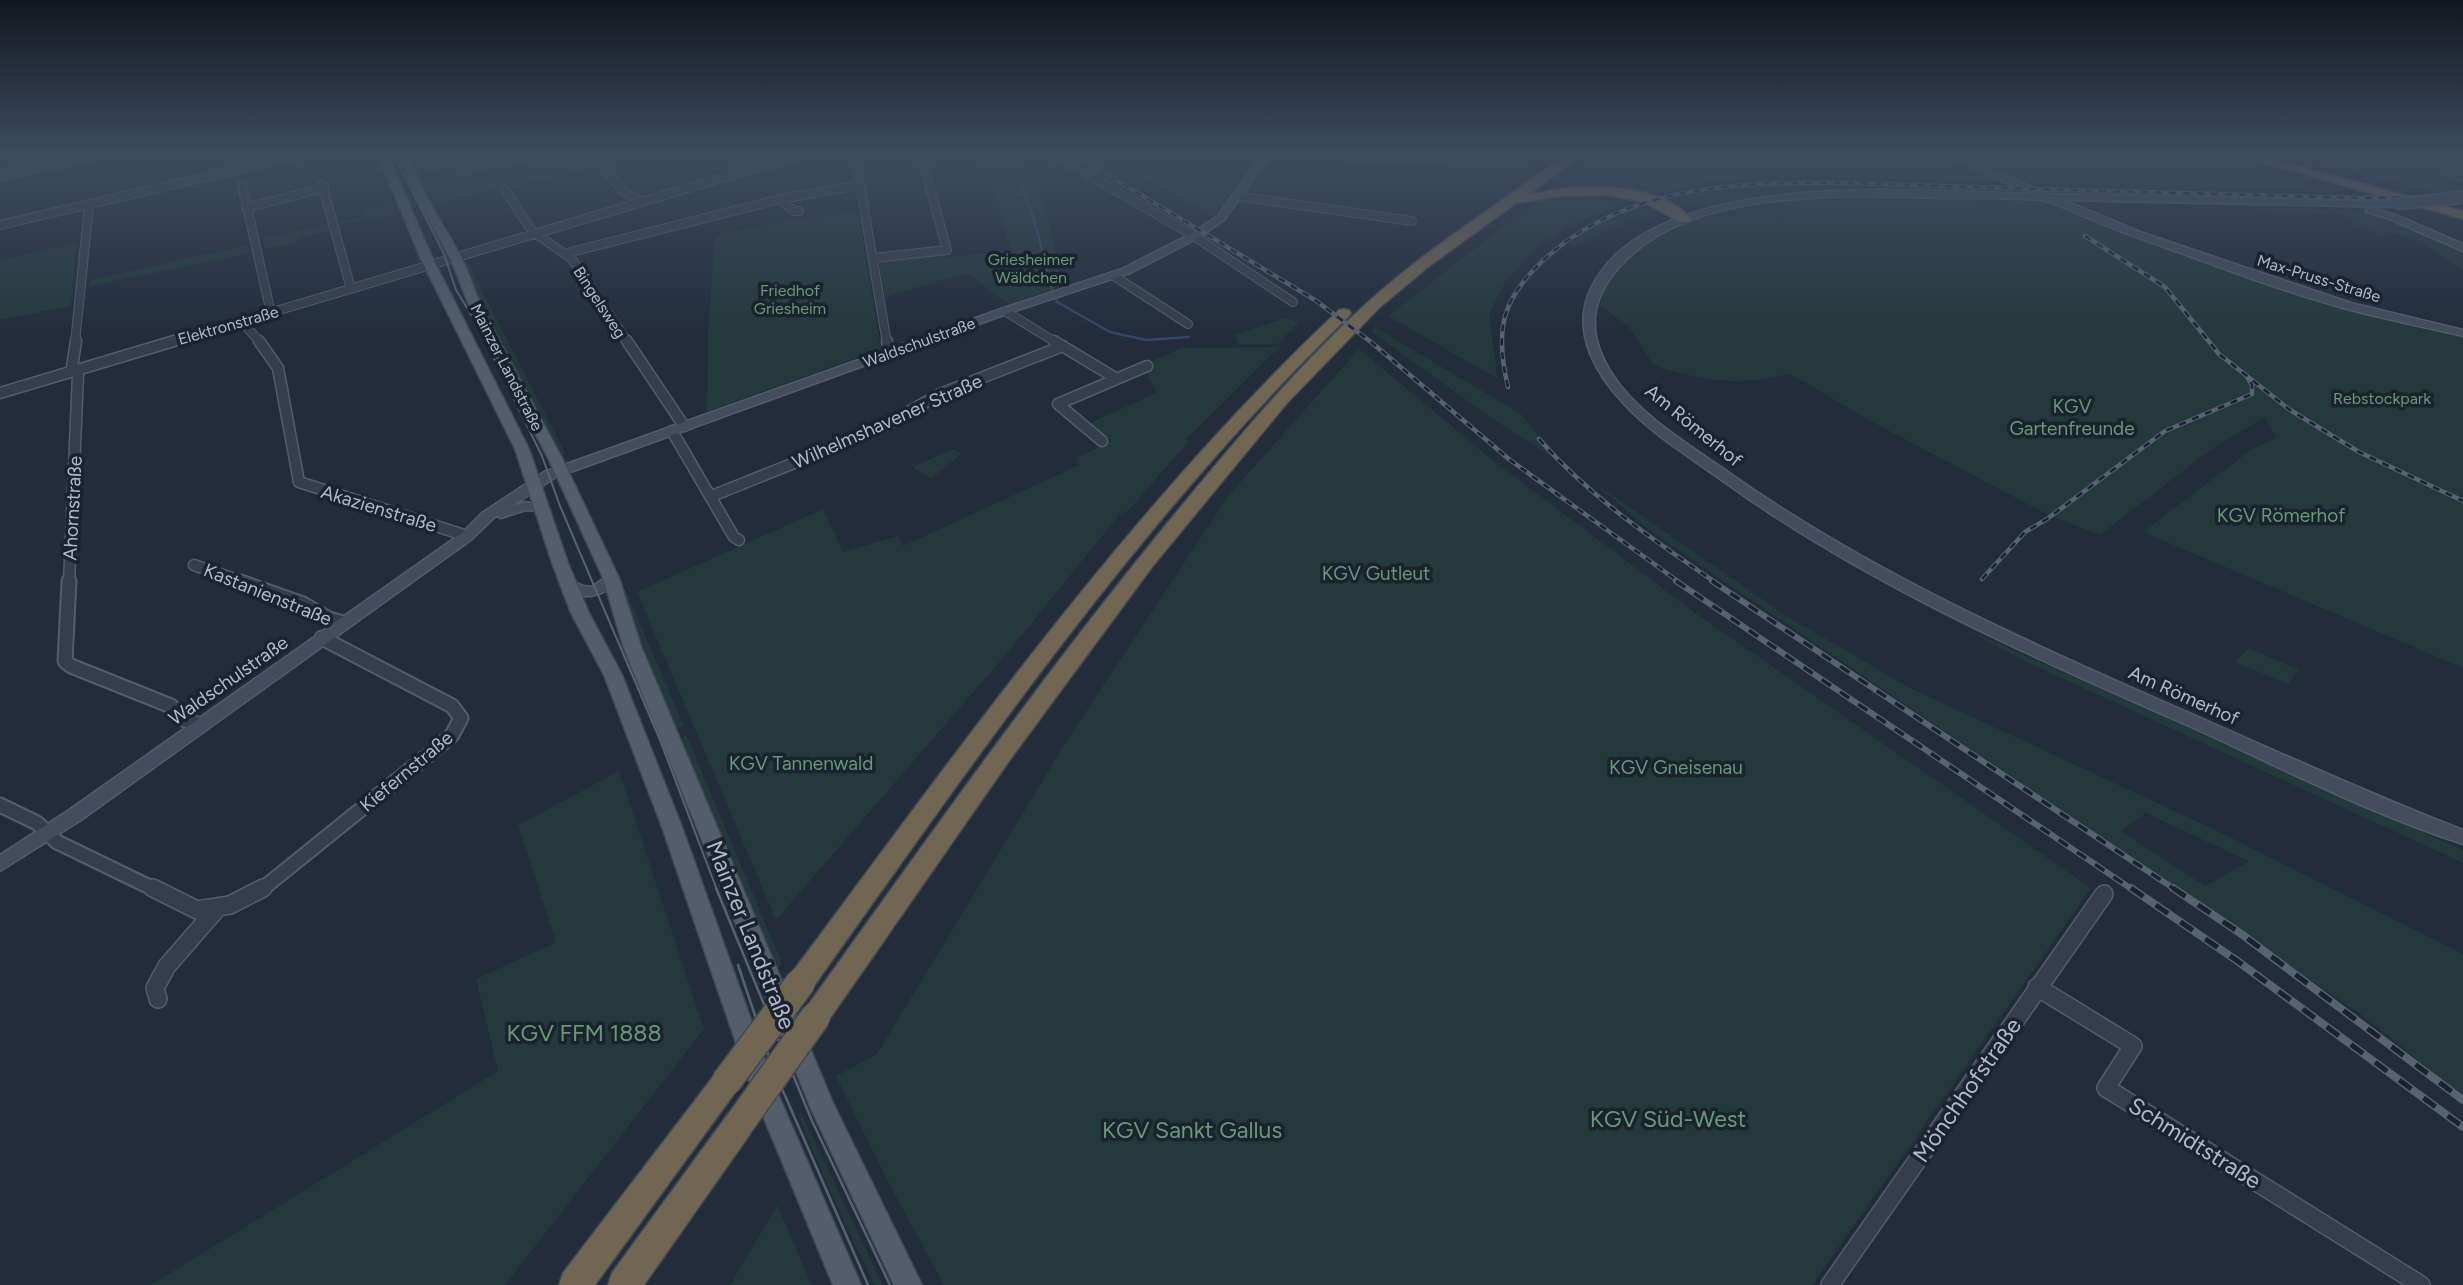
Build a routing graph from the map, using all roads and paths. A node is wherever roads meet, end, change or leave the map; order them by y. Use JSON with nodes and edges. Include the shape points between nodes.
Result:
{"nodes":[{"id":1,"x":45,"y":215,"type":"edge"},
{"id":2,"x":88,"y":215,"type":"edge"},
{"id":3,"x":248,"y":215,"type":"edge"},
{"id":4,"x":331,"y":215,"type":"edge"},
{"id":5,"x":409,"y":215,"type":"edge"},
{"id":6,"x":432,"y":215,"type":"edge"},
{"id":7,"x":521,"y":215,"type":"edge"},
{"id":8,"x":599,"y":215,"type":"edge"},
{"id":9,"x":720,"y":215,"type":"edge"},
{"id":10,"x":865,"y":215,"type":"edge"},
{"id":11,"x":937,"y":215,"type":"edge"},
{"id":12,"x":1158,"y":215,"type":"edge"},
{"id":13,"x":1223,"y":215,"type":"edge"},
{"id":14,"x":1370,"y":215,"type":"edge"},
{"id":15,"x":1476,"y":215,"type":"edge"},
{"id":16,"x":1493,"y":215,"type":"edge"},
{"id":17,"x":1685,"y":215,"type":"edge"},
{"id":18,"x":1700,"y":215,"type":"edge"},
{"id":19,"x":2092,"y":215,"type":"edge"},
{"id":20,"x":2388,"y":215,"type":"edge"},
{"id":21,"x":1691,"y":217,"type":"junction"},
{"id":22,"x":1412,"y":221,"type":"dead end"},
{"id":23,"x":0,"y":225,"type":"edge"},
{"id":24,"x":536,"y":234,"type":"junction"},
{"id":25,"x":1194,"y":236,"type":"junction"},
{"id":26,"x":2463,"y":248,"type":"edge"},
{"id":27,"x":567,"y":253,"type":"junction"},
{"id":28,"x":456,"y":258,"type":"junction"},
{"id":29,"x":873,"y":258,"type":"junction"},
{"id":30,"x":431,"y":265,"type":"junction"},
{"id":31,"x":1114,"y":276,"type":"junction"},
{"id":32,"x":351,"y":289,"type":"junction"},
{"id":33,"x":1293,"y":302,"type":"dead end"},
{"id":34,"x":1005,"y":311,"type":"junction"},
{"id":35,"x":271,"y":313,"type":"junction"},
{"id":36,"x":241,"y":321,"type":"junction"},
{"id":37,"x":1188,"y":324,"type":"dead end"},
{"id":38,"x":2463,"y":333,"type":"edge"},
{"id":39,"x":1063,"y":346,"type":"junction"},
{"id":40,"x":894,"y":351,"type":"junction"},
{"id":41,"x":1147,"y":366,"type":"dead end"},
{"id":42,"x":74,"y":371,"type":"junction"},
{"id":43,"x":1117,"y":379,"type":"junction"},
{"id":44,"x":0,"y":393,"type":"edge"},
{"id":45,"x":678,"y":428,"type":"junction"},
{"id":46,"x":1102,"y":440,"type":"dead end"},
{"id":47,"x":560,"y":470,"type":"junction"},
{"id":48,"x":536,"y":484,"type":"junction"},
{"id":49,"x":568,"y":486,"type":"junction"},
{"id":50,"x":712,"y":496,"type":"junction"},
{"id":51,"x":541,"y":509,"type":"junction"},
{"id":52,"x":472,"y":531,"type":"junction"},
{"id":53,"x":739,"y":540,"type":"dead end"},
{"id":54,"x":194,"y":565,"type":"dead end"},
{"id":55,"x":611,"y":578,"type":"junction"},
{"id":56,"x":569,"y":585,"type":"junction"},
{"id":57,"x":343,"y":624,"type":"junction"},
{"id":58,"x":322,"y":639,"type":"junction"},
{"id":59,"x":201,"y":725,"type":"junction"},
{"id":60,"x":0,"y":805,"type":"edge"},
{"id":61,"x":48,"y":833,"type":"junction"},
{"id":62,"x":2463,"y":838,"type":"edge"},
{"id":63,"x":0,"y":864,"type":"edge"},
{"id":64,"x":2104,"y":894,"type":"dead end"},
{"id":65,"x":215,"y":911,"type":"junction"},
{"id":66,"x":2037,"y":987,"type":"junction"},
{"id":67,"x":158,"y":999,"type":"dead end"},
{"id":68,"x":575,"y":1285,"type":"edge"},
{"id":69,"x":624,"y":1285,"type":"edge"},
{"id":70,"x":847,"y":1285,"type":"edge"},
{"id":71,"x":908,"y":1285,"type":"edge"},
{"id":72,"x":1830,"y":1285,"type":"edge"},
{"id":73,"x":2421,"y":1285,"type":"edge"}],
"edges":[{"from":1,"to":23,"type":"street"},
{"from":2,"to":42,"type":"street","name":"Ahornstraße"},
{"from":3,"to":35,"type":"street"},
{"from":4,"to":32,"type":"street"},
{"from":5,"to":30,"type":"main road","name":"Mainzer Landstraße"},
{"from":6,"to":28,"type":"main road","name":"Mainzer Landstraße"},
{"from":7,"to":24,"type":"street","name":"Bingelsweg"},
{"from":8,"to":24,"type":"street","name":"Elektronstraße"},
{"from":9,"to":27,"type":"street"},
{"from":10,"to":29,"type":"street"},
{"from":11,"to":29,"type":"street","via":[[947,250]]},
{"from":12,"to":25,"type":"street"},
{"from":13,"to":25,"type":"main road","name":"Waldschulstraße"},
{"from":14,"to":22,"type":"street"},
{"from":15,"to":68,"type":"highway","bridge":true,"via":[[1367,293],[1301,354],[1190,474],[1057,637]]},
{"from":16,"to":69,"type":"highway","bridge":true,"via":[[1377,302],[1238,448],[1086,638]]},
{"from":17,"to":21,"type":"highway"},
{"from":18,"to":21,"type":"main road","name":"Am Römerhof"},
{"from":19,"to":38,"type":"main road","name":"Max-Pruss-Straße","via":[[2348,306]]},
{"from":20,"to":26,"type":"main road"},
{"from":21,"to":62,"type":"main road","name":"Am Römerhof","via":[[1633,244],[1596,286],[1588,306],[1588,331],[1601,360],[1617,389],[1647,418],[1787,520],[1945,610]]},
{"from":24,"to":27,"type":"street","name":"Bingelsweg"},
{"from":24,"to":28,"type":"street","name":"Elektronstraße"},
{"from":25,"to":31,"type":"main road","name":"Waldschulstraße"},
{"from":25,"to":33,"type":"street"},
{"from":27,"to":45,"type":"street","name":"Bingelsweg"},
{"from":28,"to":30,"type":"street","name":"Elektronstraße"},
{"from":28,"to":47,"type":"main road","name":"Mainzer Landstraße","via":[[477,310]]},
{"from":29,"to":40,"type":"street","via":[[888,347]]},
{"from":30,"to":32,"type":"street","name":"Elektronstraße"},
{"from":30,"to":48,"type":"main road","name":"Mainzer Landstraße"},
{"from":31,"to":34,"type":"main road","name":"Waldschulstraße"},
{"from":31,"to":37,"type":"street"},
{"from":32,"to":35,"type":"street","name":"Elektronstraße"},
{"from":34,"to":39,"type":"street"},
{"from":34,"to":40,"type":"main road","name":"Waldschulstraße"},
{"from":35,"to":36,"type":"street","name":"Elektronstraße"},
{"from":36,"to":42,"type":"street","name":"Elektronstraße"},
{"from":36,"to":52,"type":"street","name":"Akazienstraße","via":[[278,369],[299,481]]},
{"from":39,"to":43,"type":"street"},
{"from":39,"to":50,"type":"street","name":"Wilhelmshavener Straße","via":[[940,394],[881,428]]},
{"from":40,"to":45,"type":"main road","name":"Waldschulstraße"},
{"from":41,"to":43,"type":"street"},
{"from":42,"to":44,"type":"street","name":"Elektronstraße"},
{"from":42,"to":59,"type":"street","name":"Ahornstraße","via":[[78,375],[65,661],[170,706],[185,720]]},
{"from":43,"to":46,"type":"street","via":[[1058,404]]},
{"from":45,"to":47,"type":"main road","name":"Waldschulstraße"},
{"from":45,"to":50,"type":"street","name":"Bingelsweg"},
{"from":47,"to":48,"type":"main road","name":"Waldschulstraße"},
{"from":47,"to":49,"type":"main road","name":"Mainzer Landstraße"},
{"from":48,"to":49,"type":"main road","via":[[554,481]]},
{"from":48,"to":51,"type":"main road","name":"Mainzer Landstraße"},
{"from":48,"to":52,"type":"main road","name":"Waldschulstraße"},
{"from":49,"to":55,"type":"main road","name":"Mainzer Landstraße"},
{"from":50,"to":53,"type":"street","name":"Bingelsweg"},
{"from":51,"to":52,"type":"main road","name":"Waldschulstraße","via":[[517,508]]},
{"from":51,"to":56,"type":"main road","name":"Mainzer Landstraße"},
{"from":52,"to":57,"type":"main road","name":"Waldschulstraße"},
{"from":54,"to":57,"type":"street","name":"Kastanienstraße","via":[[303,604]]},
{"from":55,"to":56,"type":"main road","via":[[607,585],[592,591]]},
{"from":55,"to":71,"type":"main road","name":"Mainzer Landstraße","via":[[632,646],[820,1102]]},
{"from":56,"to":70,"type":"main road","name":"Mainzer Landstraße","via":[[613,674],[764,1087]]},
{"from":57,"to":58,"type":"main road","name":"Waldschulstraße"},
{"from":58,"to":59,"type":"main road","name":"Waldschulstraße"},
{"from":58,"to":65,"type":"street","name":"Kiefernstraße","via":[[452,706],[461,718],[437,748],[260,891]]},
{"from":59,"to":61,"type":"main road","name":"Waldschulstraße"},
{"from":60,"to":61,"type":"street"},
{"from":61,"to":63,"type":"main road","name":"Waldschulstraße"},
{"from":61,"to":65,"type":"street","via":[[57,842],[197,910]]},
{"from":64,"to":66,"type":"street","name":"Mönchhofstraße"},
{"from":65,"to":67,"type":"street","name":"Kiefernstraße","via":[[167,966],[155,988]]},
{"from":66,"to":72,"type":"street","name":"Mönchhofstraße"},
{"from":66,"to":73,"type":"street","name":"Schmidtstraße","via":[[2133,1046],[2106,1087]]}]}
